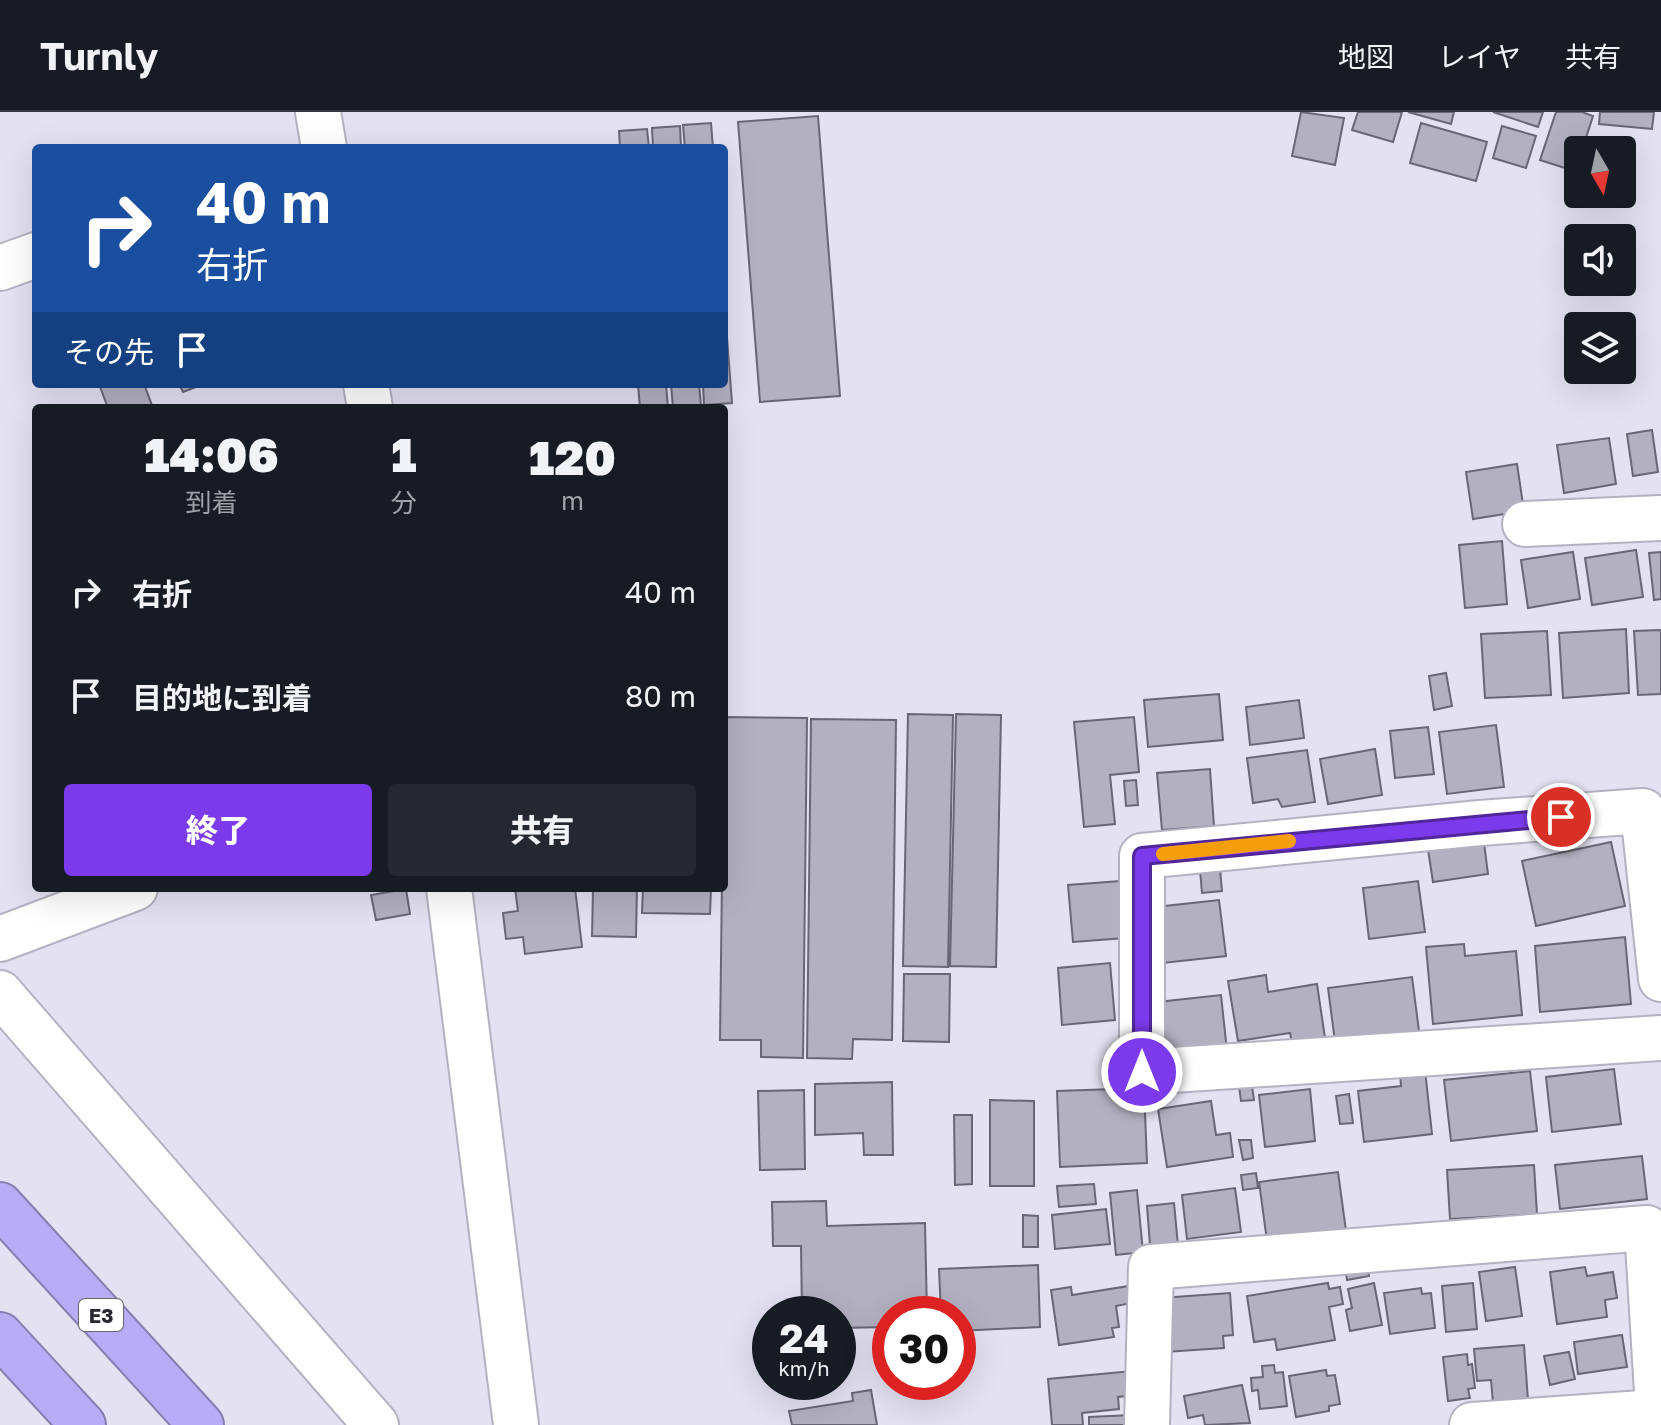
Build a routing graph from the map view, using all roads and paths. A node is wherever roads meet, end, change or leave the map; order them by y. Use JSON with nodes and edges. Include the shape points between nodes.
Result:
{"nodes":[{"id":1,"x":32,"y":256,"type":"edge"},
{"id":2,"x":0,"y":268,"type":"edge"},
{"id":3,"x":1661,"y":518,"type":"edge"},
{"id":4,"x":1525,"y":524,"type":"dead end"},
{"id":5,"x":124,"y":892,"type":"edge"},
{"id":6,"x":449,"y":892,"type":"edge"},
{"id":7,"x":0,"y":939,"type":"edge"},
{"id":8,"x":1661,"y":979,"type":"edge"},
{"id":9,"x":0,"y":993,"type":"edge"},
{"id":10,"x":1661,"y":1038,"type":"edge"},
{"id":11,"x":0,"y":1205,"type":"edge"},
{"id":12,"x":0,"y":1335,"type":"edge"},
{"id":13,"x":1658,"y":1419,"type":"edge"},
{"id":14,"x":83,"y":1425,"type":"edge"},
{"id":15,"x":201,"y":1425,"type":"edge"},
{"id":16,"x":376,"y":1425,"type":"edge"},
{"id":17,"x":516,"y":1425,"type":"edge"},
{"id":18,"x":1147,"y":1425,"type":"edge"},
{"id":19,"x":1472,"y":1425,"type":"edge"}],
"edges":[{"from":1,"to":2,"type":"street"},
{"from":3,"to":4,"type":"street"},
{"from":5,"to":7,"type":"street"},
{"from":6,"to":17,"type":"street"},
{"from":8,"to":10,"type":"street","via":[[1643,811],[1142,856],[1142,1072]]},
{"from":9,"to":16,"type":"street"},
{"from":11,"to":15,"type":"highway","number":"E3"},
{"from":12,"to":14,"type":"highway"},
{"from":13,"to":18,"type":"street","via":[[1647,1228],[1151,1267]]},
{"from":13,"to":19,"type":"street"}]}
